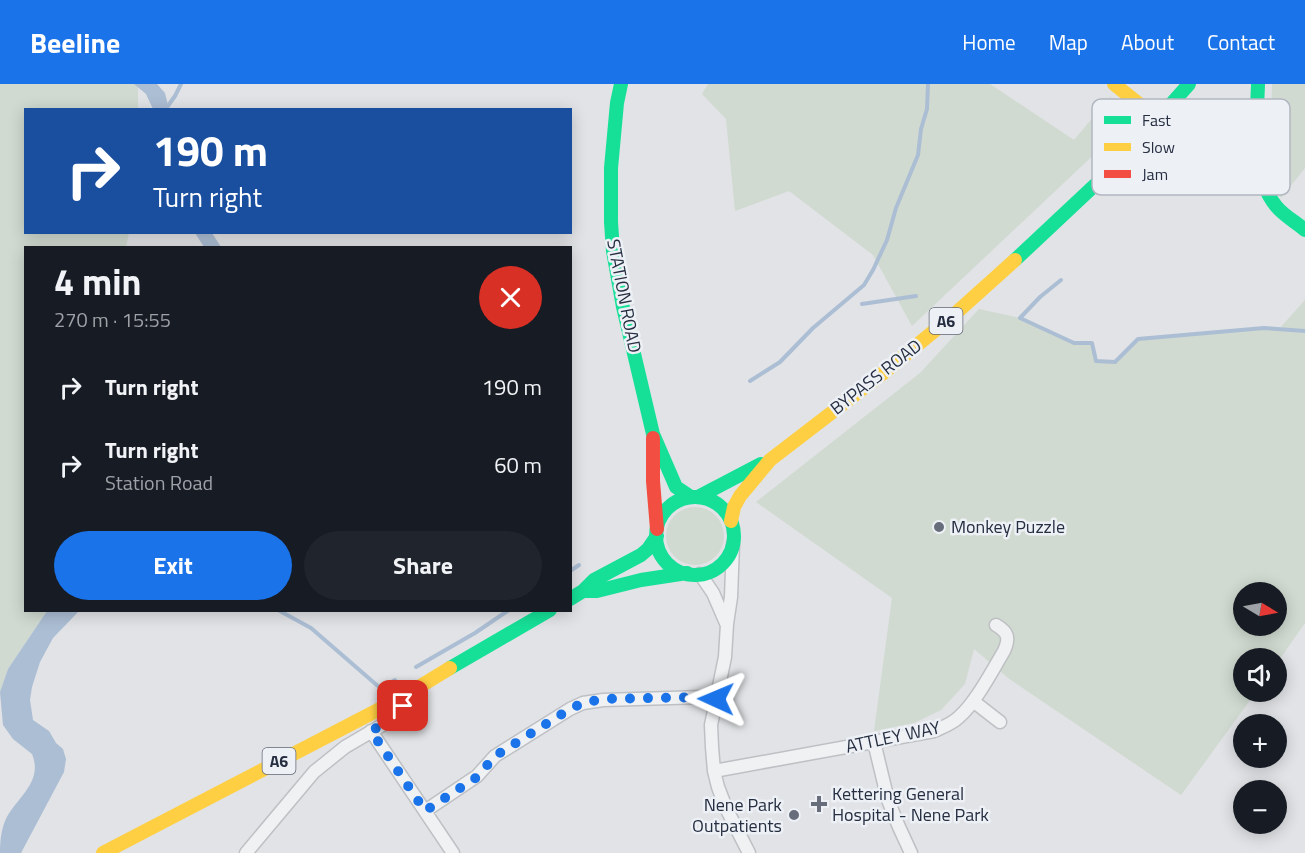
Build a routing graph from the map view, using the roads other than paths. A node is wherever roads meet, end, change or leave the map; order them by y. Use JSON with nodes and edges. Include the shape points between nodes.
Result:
{"nodes":[{"id":1,"x":621,"y":84,"type":"edge"},
{"id":2,"x":1114,"y":84,"type":"edge"},
{"id":3,"x":1189,"y":84,"type":"edge"},
{"id":4,"x":1133,"y":99,"type":"edge"},
{"id":5,"x":1176,"y":99,"type":"edge"},
{"id":6,"x":1092,"y":188,"type":"edge"},
{"id":7,"x":1269,"y":195,"type":"edge"},
{"id":8,"x":1305,"y":230,"type":"edge"},
{"id":9,"x":653,"y":434,"type":"junction"},
{"id":10,"x":770,"y":460,"type":"junction"},
{"id":11,"x":694,"y":497,"type":"junction"},
{"id":12,"x":731,"y":522,"type":"junction"},
{"id":13,"x":657,"y":532,"type":"junction"},
{"id":14,"x":733,"y":544,"type":"junction"},
{"id":15,"x":694,"y":574,"type":"junction"},
{"id":16,"x":583,"y":591,"type":"junction"},
{"id":17,"x":572,"y":598,"type":"edge"},
{"id":18,"x":547,"y":612,"type":"edge"},
{"id":19,"x":727,"y":624,"type":"junction"},
{"id":20,"x":996,"y":625,"type":"dead end"},
{"id":21,"x":401,"y":698,"type":"junction"},
{"id":22,"x":716,"y":699,"type":"junction"},
{"id":23,"x":973,"y":701,"type":"junction"},
{"id":24,"x":1000,"y":722,"type":"dead end"},
{"id":25,"x":371,"y":731,"type":"junction"},
{"id":26,"x":874,"y":742,"type":"junction"},
{"id":27,"x":714,"y":771,"type":"junction"},
{"id":28,"x":425,"y":811,"type":"junction"},
{"id":29,"x":103,"y":853,"type":"edge"},
{"id":30,"x":246,"y":853,"type":"edge"},
{"id":31,"x":453,"y":853,"type":"edge"},
{"id":32,"x":749,"y":853,"type":"edge"},
{"id":33,"x":911,"y":853,"type":"edge"}],
"edges":[{"from":1,"to":9,"type":"main road","name":"STATION ROAD","via":[[611,168],[613,251]]},
{"from":2,"to":4,"type":"main road"},
{"from":3,"to":5,"type":"main road","name":"BYPASS ROAD","number":"A6"},
{"from":6,"to":10,"type":"main road","name":"BYPASS ROAD","number":"A6","via":[[956,313]]},
{"from":7,"to":8,"type":"main road","via":[[1277,207]]},
{"from":9,"to":11,"type":"main road","name":"STATION ROAD","via":[[676,487]]},
{"from":9,"to":13,"type":"main road","name":"STATION ROAD"},
{"from":10,"to":11,"type":"main road","name":"BYPASS ROAD","number":"A6"},
{"from":10,"to":12,"type":"main road","name":"BYPASS ROAD","number":"A6","via":[[740,496]]},
{"from":11,"to":12,"type":"main road","via":[[716,503]]},
{"from":11,"to":13,"type":"main road","via":[[669,508]]},
{"from":12,"to":14,"type":"main road"},
{"from":13,"to":15,"type":"main road","via":[[667,562]]},
{"from":13,"to":16,"type":"main road","via":[[641,555],[594,580]]},
{"from":14,"to":15,"type":"main road","via":[[724,562],[713,570]]},
{"from":14,"to":19,"type":"street"},
{"from":15,"to":16,"type":"main road"},
{"from":15,"to":19,"type":"street","via":[[713,593]]},
{"from":16,"to":17,"type":"main road"},
{"from":18,"to":21,"type":"main road","number":"A6"},
{"from":19,"to":22,"type":"street"},
{"from":20,"to":23,"type":"street","name":"ATTLEY WAY","via":[[1007,635],[1008,643]]},
{"from":21,"to":25,"type":"street","via":[[400,713]]},
{"from":21,"to":29,"type":"main road","number":"A6"},
{"from":22,"to":27,"type":"street","via":[[711,725]]},
{"from":22,"to":28,"type":"street","via":[[603,699],[583,703],[495,756],[477,777]]},
{"from":23,"to":24,"type":"street"},
{"from":23,"to":26,"type":"street","name":"ATTLEY WAY","via":[[960,717],[934,731]]},
{"from":25,"to":28,"type":"street"},
{"from":25,"to":30,"type":"street","via":[[314,772]]},
{"from":26,"to":27,"type":"street","name":"ATTLEY WAY"},
{"from":26,"to":33,"type":"street","via":[[888,800]]},
{"from":27,"to":32,"type":"street","via":[[726,808]]},
{"from":28,"to":31,"type":"street"}]}
